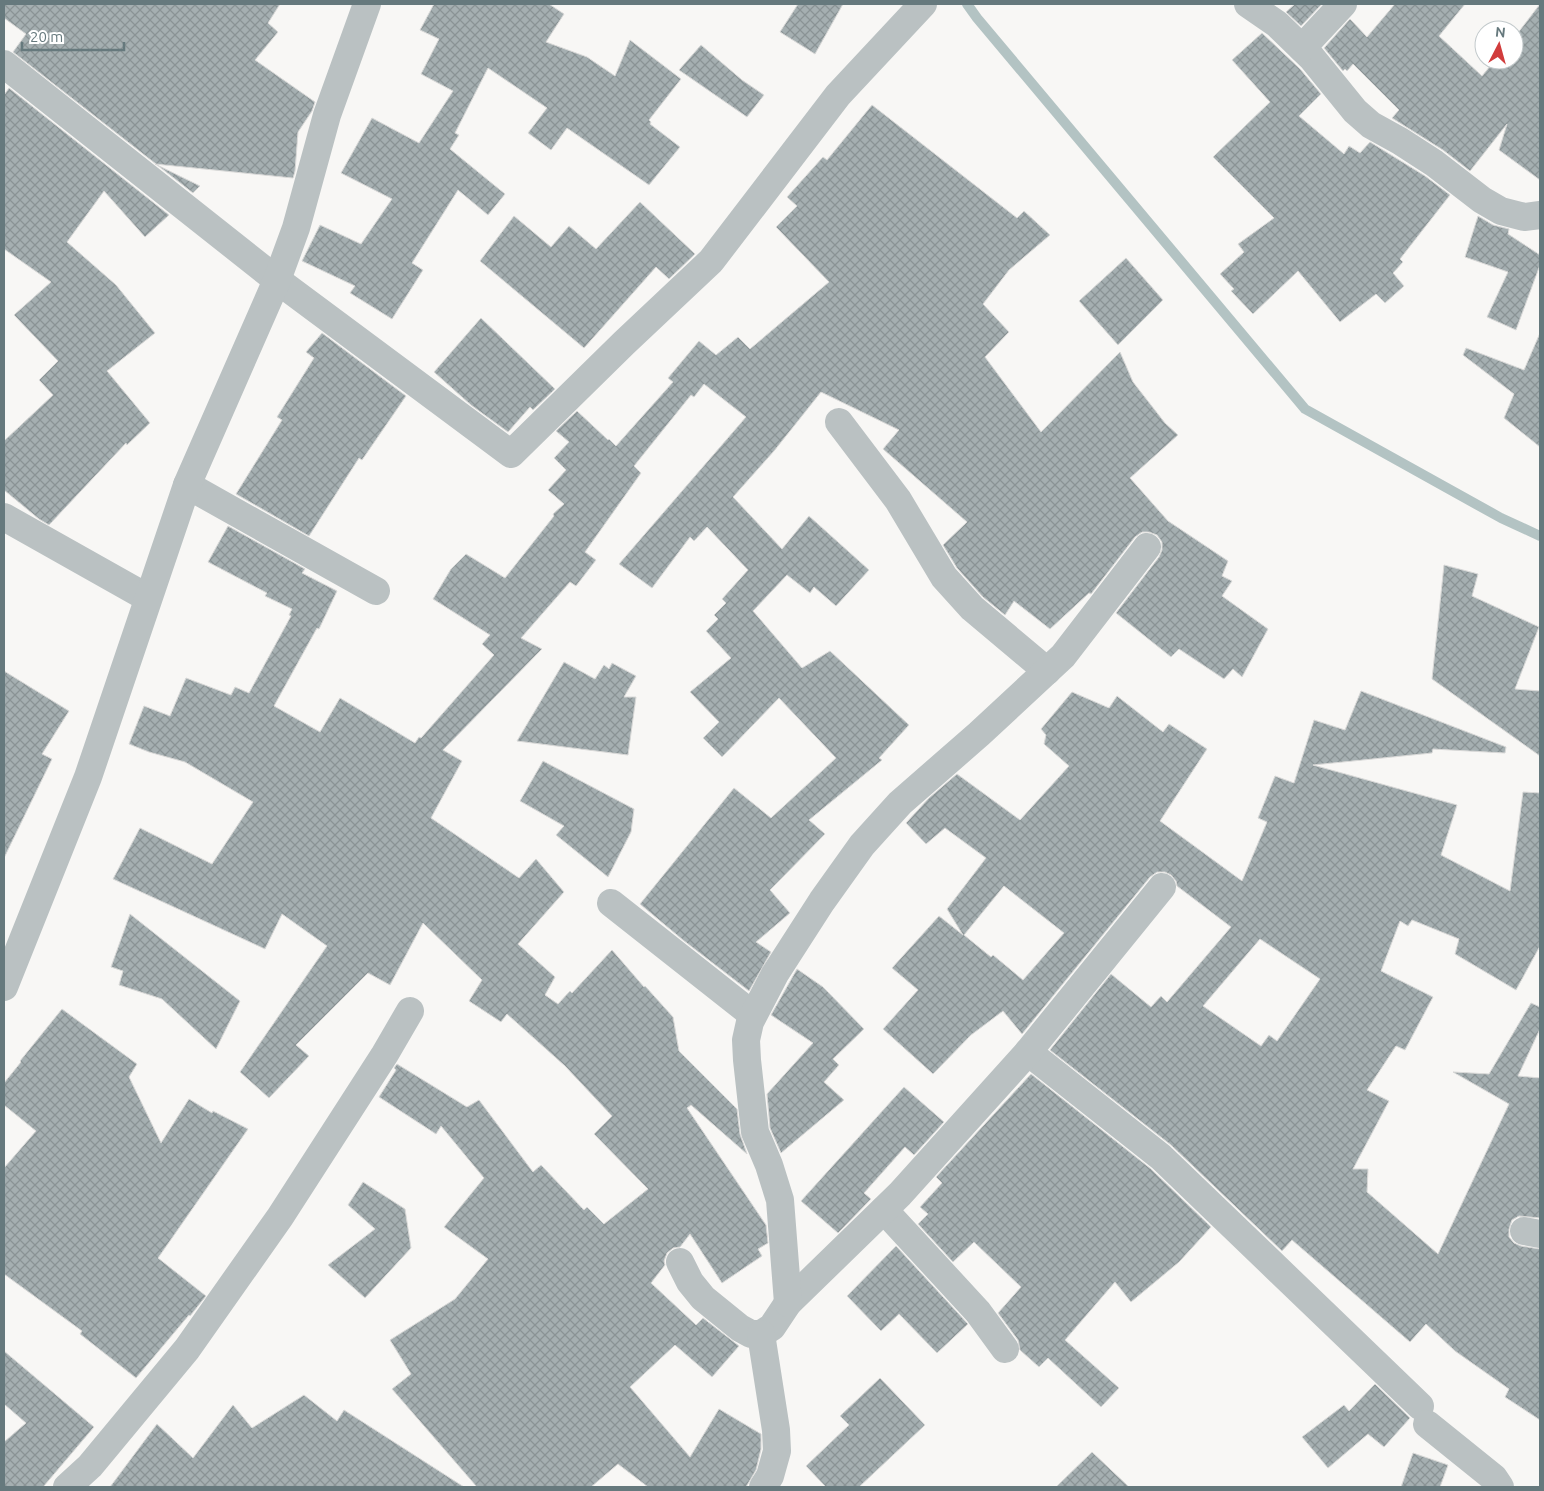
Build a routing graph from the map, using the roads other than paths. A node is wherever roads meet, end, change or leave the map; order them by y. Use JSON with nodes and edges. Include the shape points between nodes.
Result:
{"nodes":[{"id":1,"x":367,"y":4,"type":"edge"},
{"id":2,"x":923,"y":4,"type":"edge"},
{"id":3,"x":1248,"y":4,"type":"edge"},
{"id":4,"x":1343,"y":4,"type":"edge"},
{"id":5,"x":1302,"y":48,"type":"junction"},
{"id":6,"x":4,"y":64,"type":"edge"},
{"id":7,"x":1540,"y":215,"type":"edge"},
{"id":8,"x":278,"y":280,"type":"junction"},
{"id":9,"x":839,"y":422,"type":"dead end"},
{"id":10,"x":187,"y":484,"type":"junction"},
{"id":11,"x":4,"y":517,"type":"edge"},
{"id":12,"x":1147,"y":547,"type":"dead end"},
{"id":13,"x":376,"y":591,"type":"dead end"},
{"id":14,"x":148,"y":598,"type":"junction"},
{"id":15,"x":1047,"y":671,"type":"junction"},
{"id":16,"x":1162,"y":887,"type":"dead end"},
{"id":17,"x":611,"y":903,"type":"dead end"},
{"id":18,"x":12,"y":938,"type":"edge"},
{"id":19,"x":4,"y":987,"type":"edge"},
{"id":20,"x":410,"y":1011,"type":"dead end"},
{"id":21,"x":753,"y":1016,"type":"junction"},
{"id":22,"x":1028,"y":1052,"type":"junction"},
{"id":23,"x":884,"y":1210,"type":"junction"},
{"id":24,"x":680,"y":1262,"type":"dead end"},
{"id":25,"x":788,"y":1303,"type":"junction"},
{"id":26,"x":761,"y":1334,"type":"junction"},
{"id":27,"x":1005,"y":1349,"type":"dead end"},
{"id":28,"x":67,"y":1487,"type":"edge"},
{"id":29,"x":763,"y":1487,"type":"edge"},
{"id":30,"x":1500,"y":1487,"type":"edge"}],
"edges":[{"from":1,"to":8,"type":"street","via":[[327,115]]},
{"from":2,"to":8,"type":"street","via":[[838,94],[711,261],[511,454]]},
{"from":3,"to":5,"type":"street","via":[[1277,24]]},
{"from":4,"to":5,"type":"street"},
{"from":5,"to":7,"type":"street","via":[[1370,126],[1434,163],[1501,211],[1524,217]]},
{"from":6,"to":8,"type":"street"},
{"from":8,"to":10,"type":"street"},
{"from":9,"to":15,"type":"street","via":[[898,500],[944,577],[972,608]]},
{"from":10,"to":13,"type":"street"},
{"from":10,"to":14,"type":"street"},
{"from":11,"to":14,"type":"street"},
{"from":12,"to":15,"type":"street","via":[[1063,656]]},
{"from":14,"to":18,"type":"street","via":[[88,777]]},
{"from":15,"to":21,"type":"street","via":[[900,803],[862,845],[775,974]]},
{"from":16,"to":22,"type":"street"},
{"from":17,"to":21,"type":"street"},
{"from":18,"to":19,"type":"street"},
{"from":20,"to":28,"type":"street","via":[[280,1217],[187,1348],[90,1466]]},
{"from":21,"to":25,"type":"street","via":[[746,1040],[755,1132],[780,1200]]},
{"from":22,"to":23,"type":"street"},
{"from":22,"to":30,"type":"street","via":[[1161,1157]]},
{"from":23,"to":25,"type":"street"},
{"from":23,"to":27,"type":"street","via":[[978,1312]]},
{"from":24,"to":26,"type":"street","via":[[703,1298],[740,1328],[750,1334]]},
{"from":25,"to":26,"type":"street","via":[[772,1326]]},
{"from":26,"to":29,"type":"street","via":[[777,1451],[770,1476]]}]}
